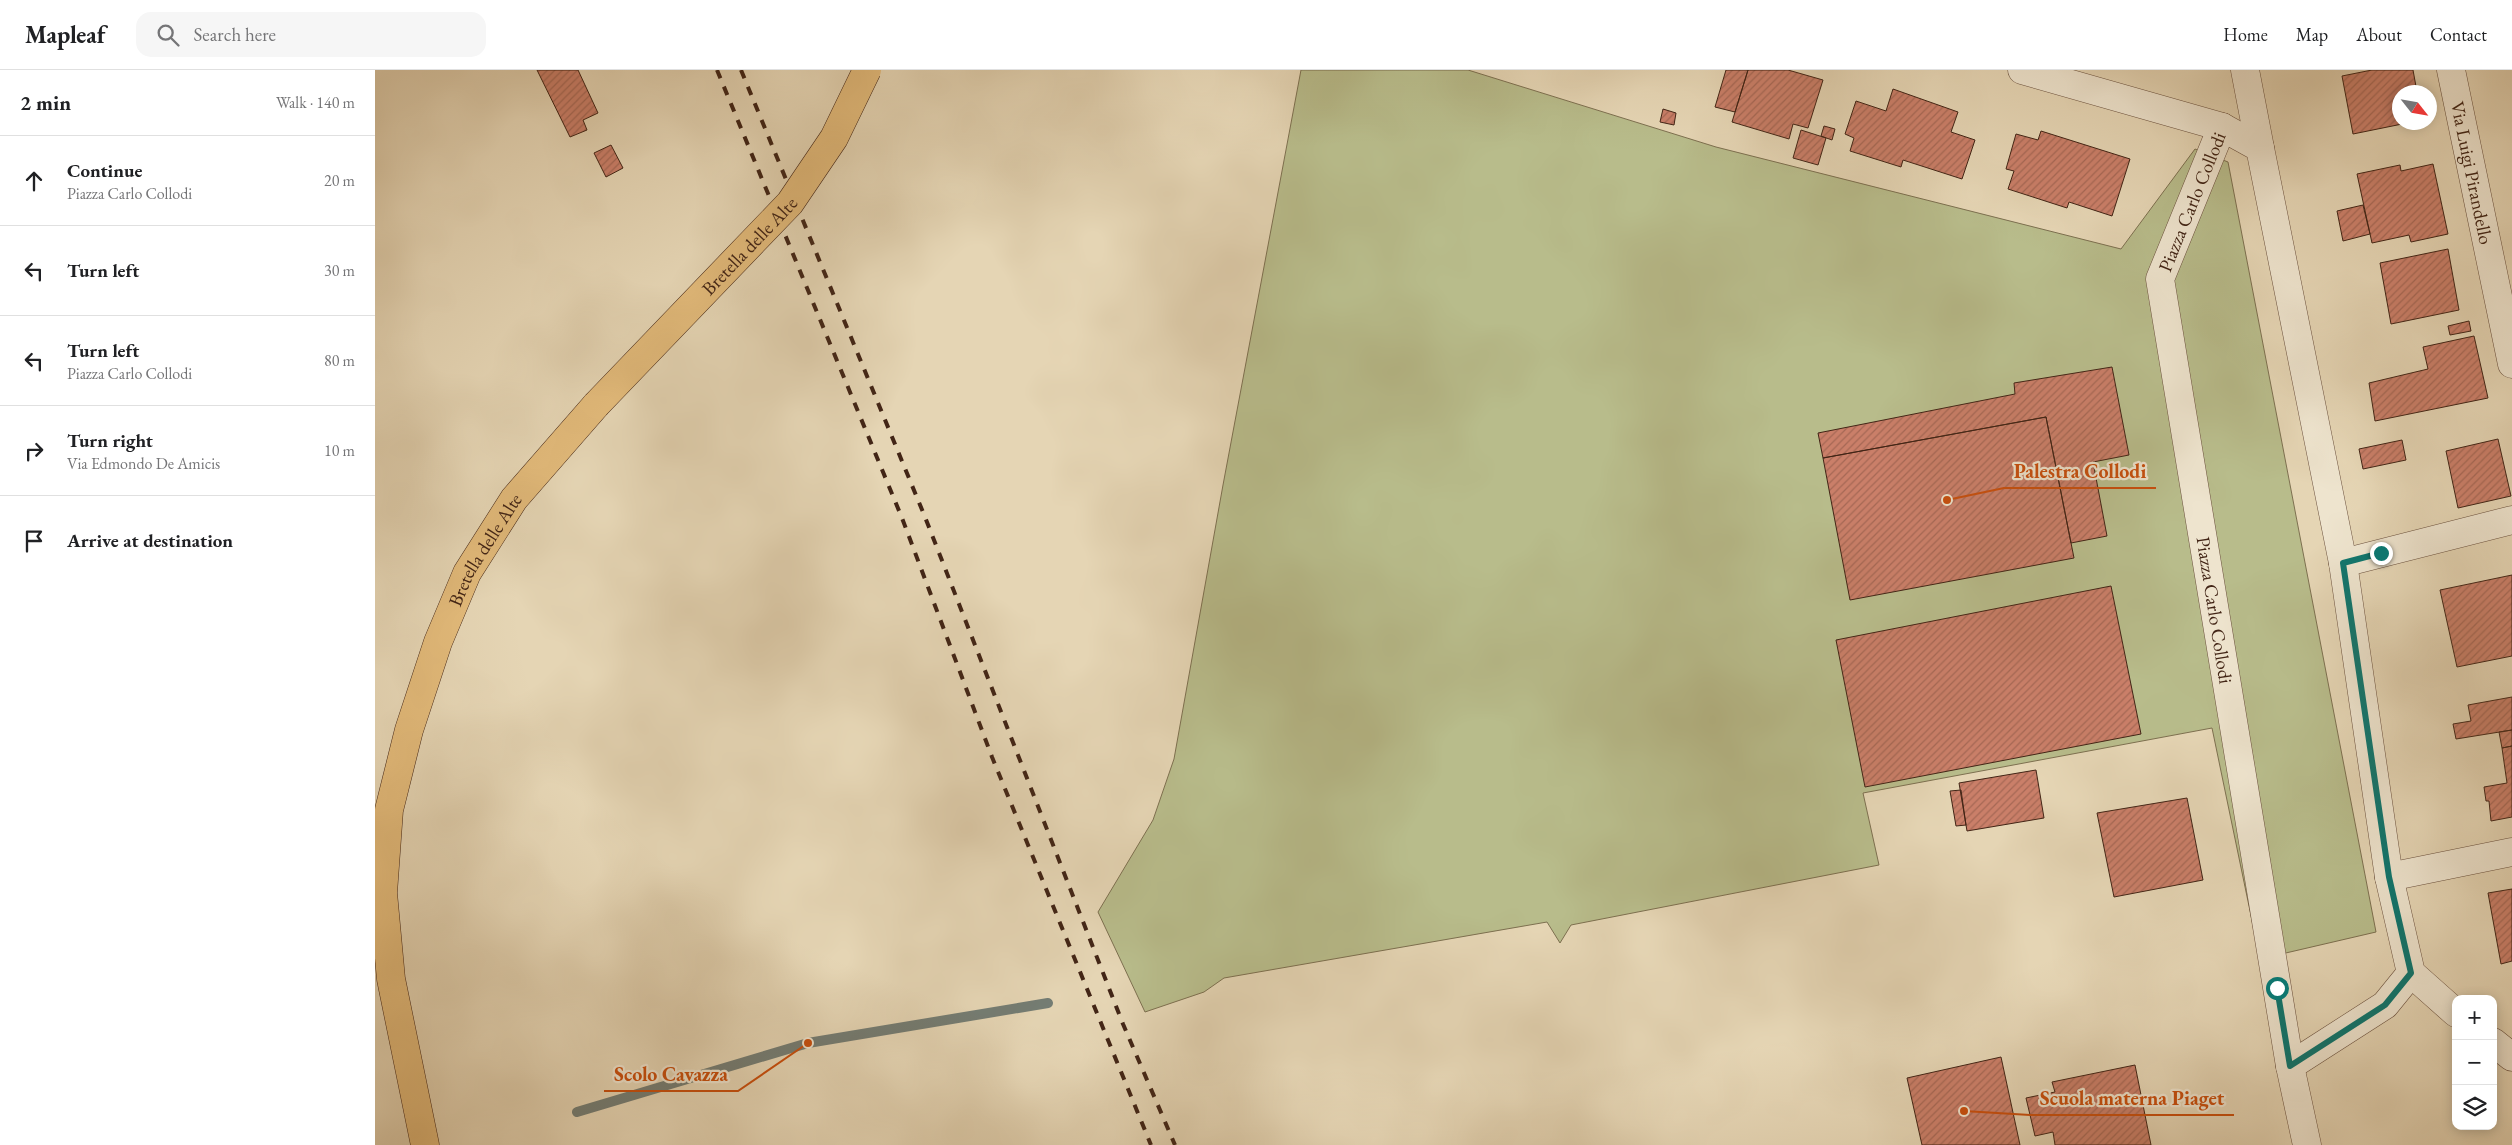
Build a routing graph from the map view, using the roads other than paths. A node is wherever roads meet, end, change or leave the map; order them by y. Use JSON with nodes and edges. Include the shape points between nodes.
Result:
{"nodes":[{"id":1,"x":867,"y":70,"type":"edge"},
{"id":2,"x":2022,"y":70,"type":"edge"},
{"id":3,"x":2245,"y":70,"type":"edge"},
{"id":4,"x":2451,"y":70,"type":"edge"},
{"id":5,"x":2222,"y":127,"type":"junction"},
{"id":6,"x":2260,"y":148,"type":"junction"},
{"id":7,"x":2512,"y":364,"type":"edge"},
{"id":8,"x":2512,"y":520,"type":"edge"},
{"id":9,"x":2343,"y":563,"type":"junction"},
{"id":10,"x":2512,"y":852,"type":"edge"},
{"id":11,"x":2389,"y":877,"type":"junction"},
{"id":12,"x":2411,"y":973,"type":"junction"},
{"id":13,"x":2452,"y":1009,"type":"edge"},
{"id":14,"x":2497,"y":1045,"type":"edge"},
{"id":15,"x":2512,"y":1057,"type":"edge"},
{"id":16,"x":2290,"y":1066,"type":"junction"},
{"id":17,"x":425,"y":1145,"type":"edge"},
{"id":18,"x":2307,"y":1145,"type":"edge"}],
"edges":[{"from":1,"to":17,"type":"main road","name":"Bretella delle Alte","bridge":true,"via":[[834,138],[790,203],[596,405],[514,499],[467,573],[438,642],[409,730],[389,810],[383,893],[391,979]]},
{"from":2,"to":5,"type":"street"},
{"from":3,"to":6,"type":"street"},
{"from":4,"to":7,"type":"street","name":"Via Luigi Pirandello"},
{"from":5,"to":6,"type":"street","name":"Piazza Carlo Collodi"},
{"from":5,"to":16,"type":"street","name":"Piazza Carlo Collodi","via":[[2160,279]]},
{"from":6,"to":9,"type":"street"},
{"from":8,"to":9,"type":"street"},
{"from":9,"to":11,"type":"street"},
{"from":10,"to":11,"type":"street"},
{"from":11,"to":12,"type":"street"},
{"from":12,"to":13,"type":"street"},
{"from":12,"to":16,"type":"street","via":[[2385,1005]]},
{"from":14,"to":15,"type":"street"},
{"from":16,"to":18,"type":"street","name":"Piazza Carlo Collodi"}]}
